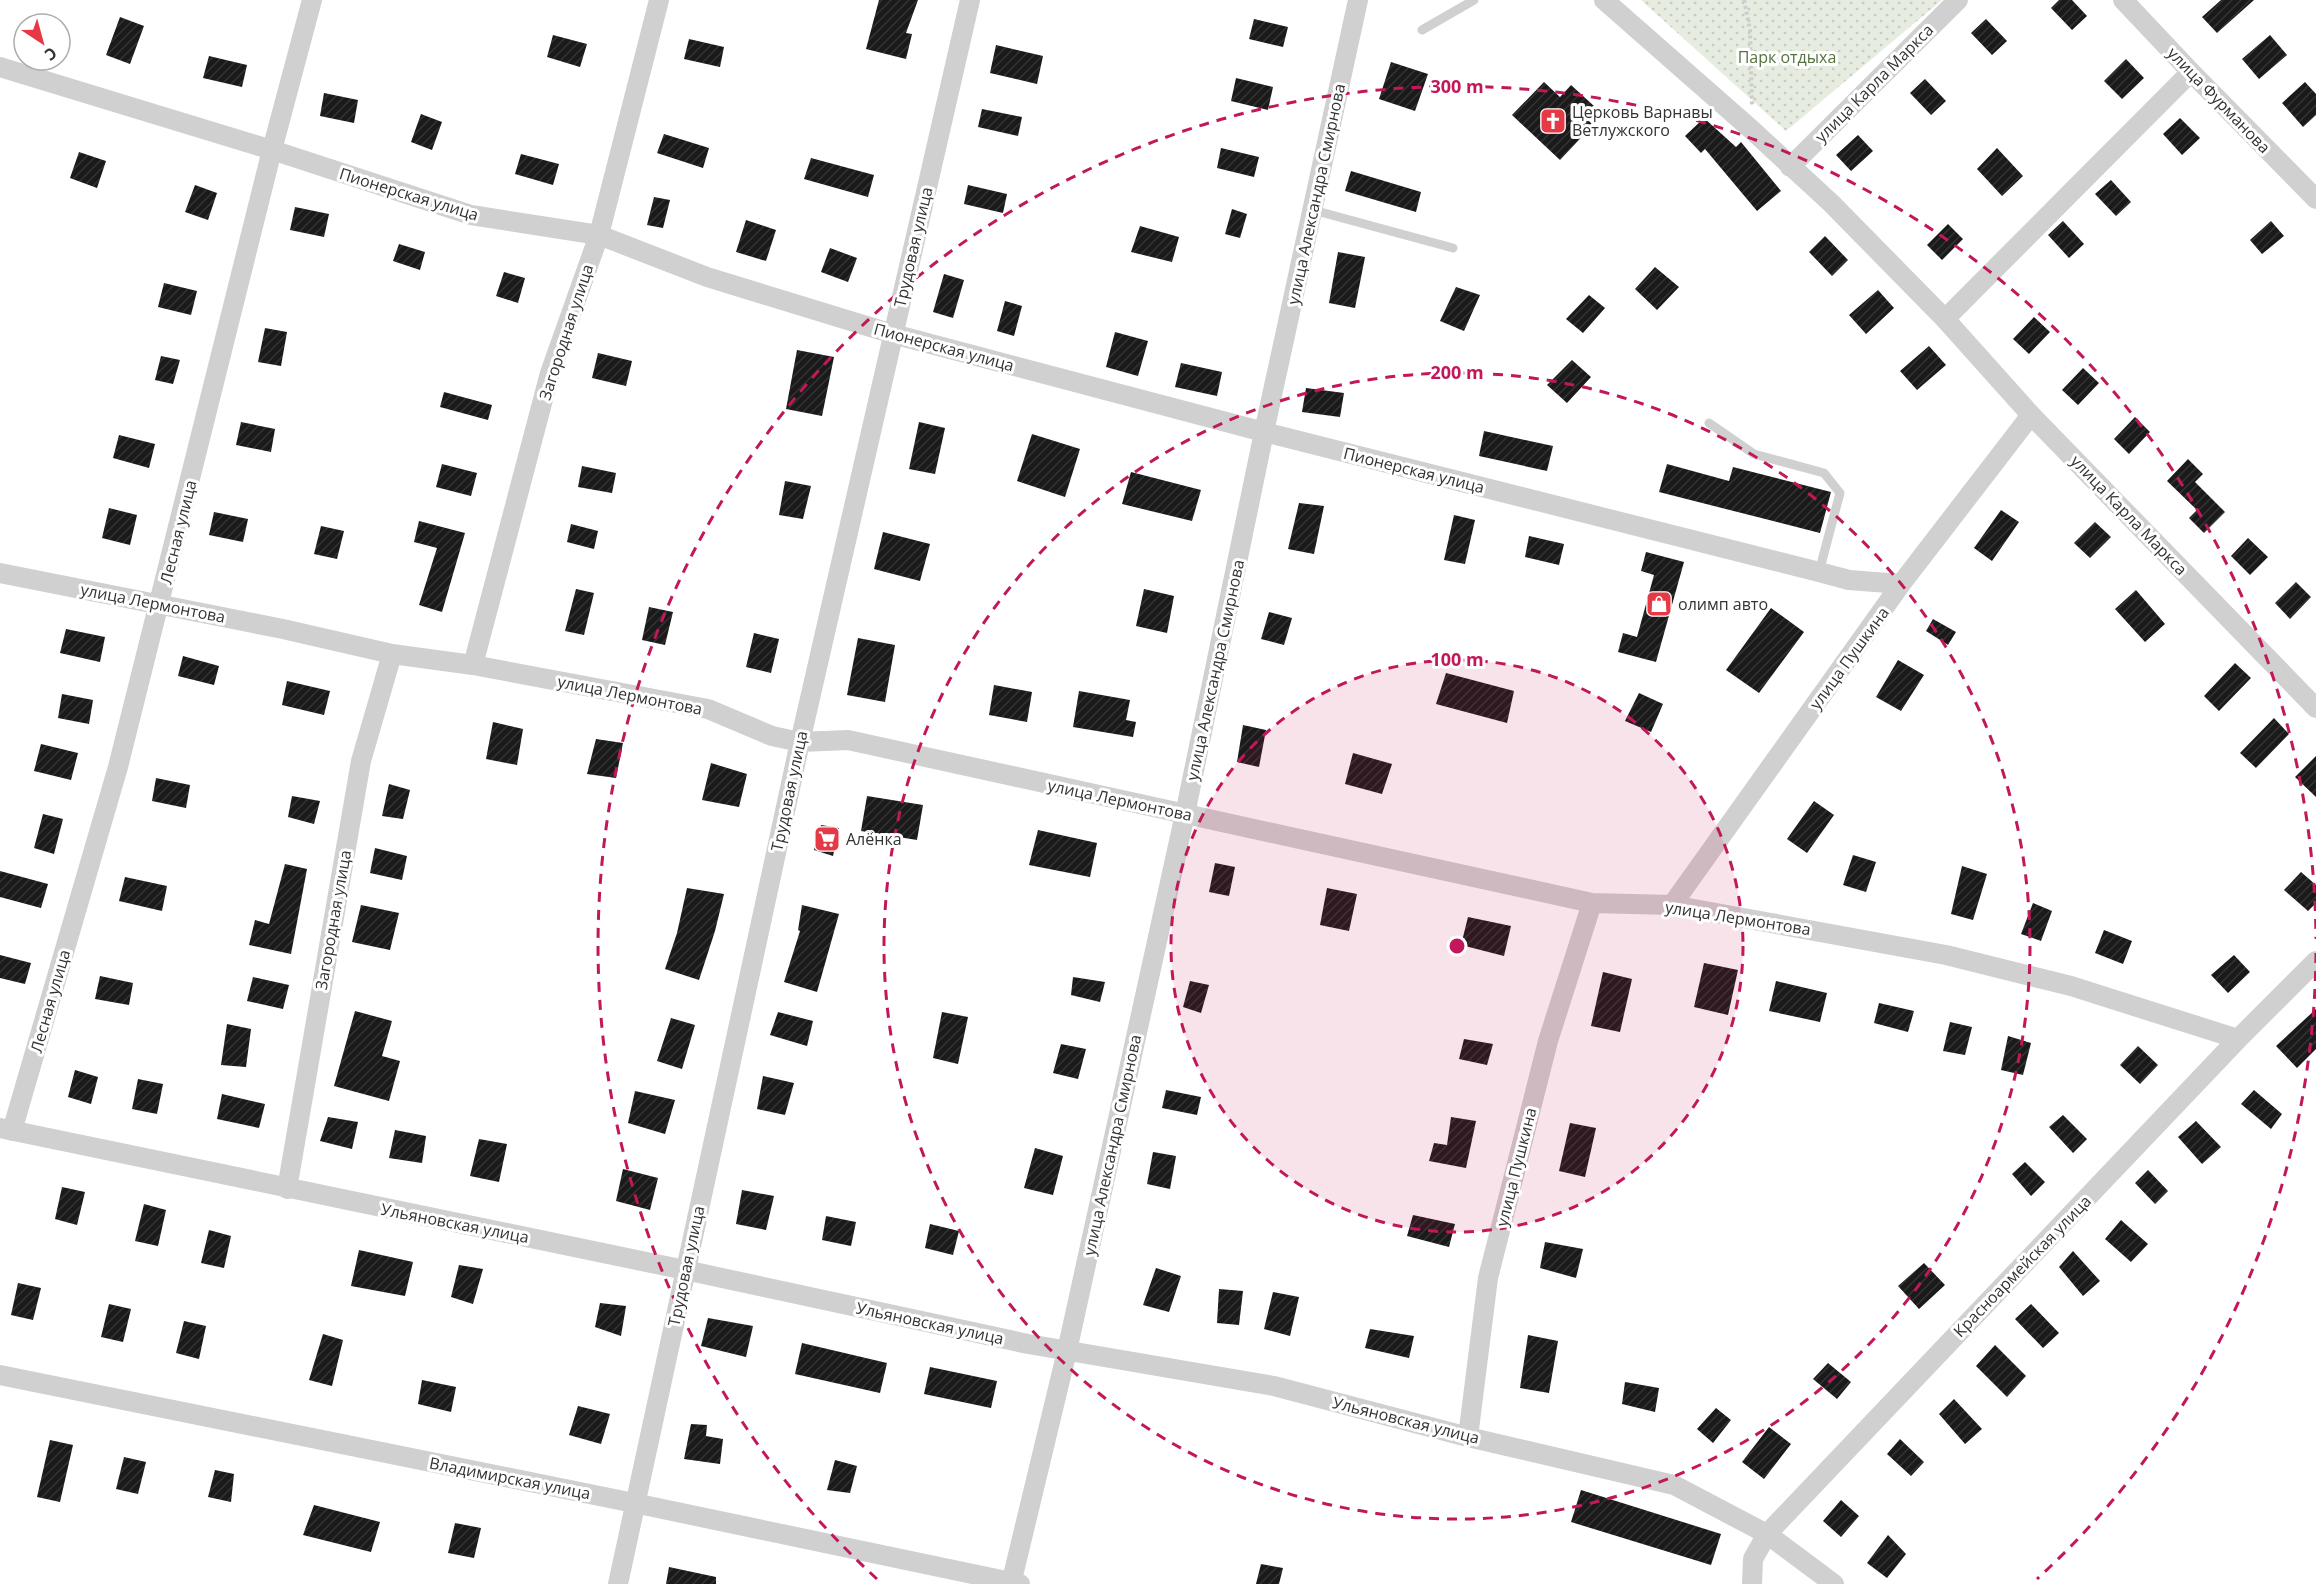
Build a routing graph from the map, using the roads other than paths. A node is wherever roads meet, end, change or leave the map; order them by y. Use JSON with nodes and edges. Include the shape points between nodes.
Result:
{"nodes":[{"id":1,"x":312,"y":0,"type":"edge"},
{"id":2,"x":658,"y":0,"type":"edge"},
{"id":3,"x":970,"y":0,"type":"edge"},
{"id":4,"x":1358,"y":0,"type":"edge"},
{"id":5,"x":1474,"y":0,"type":"edge"},
{"id":6,"x":1604,"y":0,"type":"edge"},
{"id":7,"x":1958,"y":0,"type":"edge"},
{"id":8,"x":2123,"y":0,"type":"edge"},
{"id":9,"x":1422,"y":30,"type":"dead end"},
{"id":10,"x":0,"y":67,"type":"edge"},
{"id":11,"x":2191,"y":72,"type":"junction"},
{"id":12,"x":272,"y":150,"type":"junction"},
{"id":13,"x":1790,"y":167,"type":"junction"},
{"id":14,"x":2316,"y":199,"type":"edge"},
{"id":15,"x":1313,"y":210,"type":"junction"},
{"id":16,"x":599,"y":236,"type":"junction"},
{"id":17,"x":1453,"y":248,"type":"dead end"},
{"id":18,"x":1945,"y":319,"type":"junction"},
{"id":19,"x":893,"y":334,"type":"junction"},
{"id":20,"x":2031,"y":415,"type":"junction"},
{"id":21,"x":1709,"y":423,"type":"dead end"},
{"id":22,"x":1264,"y":432,"type":"junction"},
{"id":23,"x":1819,"y":572,"type":"junction"},
{"id":24,"x":0,"y":573,"type":"edge"},
{"id":25,"x":1901,"y":584,"type":"junction"},
{"id":26,"x":160,"y":604,"type":"junction"},
{"id":27,"x":392,"y":654,"type":"junction"},
{"id":28,"x":473,"y":665,"type":"junction"},
{"id":29,"x":2316,"y":708,"type":"edge"},
{"id":30,"x":800,"y":742,"type":"junction"},
{"id":31,"x":1185,"y":814,"type":"junction"},
{"id":32,"x":1592,"y":903,"type":"junction"},
{"id":33,"x":1672,"y":905,"type":"junction"},
{"id":34,"x":2316,"y":961,"type":"edge"},
{"id":35,"x":2238,"y":1039,"type":"junction"},
{"id":36,"x":6,"y":1130,"type":"edge"},
{"id":37,"x":287,"y":1189,"type":"junction"},
{"id":38,"x":685,"y":1270,"type":"junction"},
{"id":39,"x":1066,"y":1351,"type":"junction"},
{"id":40,"x":0,"y":1375,"type":"edge"},
{"id":41,"x":1468,"y":1437,"type":"junction"},
{"id":42,"x":634,"y":1503,"type":"junction"},
{"id":43,"x":1767,"y":1534,"type":"junction"},
{"id":44,"x":1014,"y":1583,"type":"edge"},
{"id":45,"x":618,"y":1584,"type":"edge"},
{"id":46,"x":1752,"y":1584,"type":"edge"},
{"id":47,"x":1834,"y":1584,"type":"edge"}],
"edges":[{"from":1,"to":12,"type":"street","name":"Лесная улица"},
{"from":2,"to":16,"type":"street","name":"Загородная улица"},
{"from":3,"to":19,"type":"street","name":"Трудовая улица"},
{"from":4,"to":15,"type":"street","name":"улица Александра Смирнова"},
{"from":5,"to":9,"type":"lane"},
{"from":6,"to":13,"type":"street","name":"улица Карла Маркса"},
{"from":7,"to":13,"type":"street","name":"улица Карла Маркса"},
{"from":8,"to":11,"type":"street","name":"улица Фурманова"},
{"from":10,"to":12,"type":"street","name":"Пионерская улица"},
{"from":11,"to":14,"type":"street","name":"улица Фурманова"},
{"from":11,"to":18,"type":"street"},
{"from":12,"to":16,"type":"street","name":"Пионерская улица","via":[[471,215]]},
{"from":12,"to":26,"type":"street","name":"Лесная улица"},
{"from":13,"to":18,"type":"street","name":"улица Карла Маркса","via":[[1831,203]]},
{"from":15,"to":17,"type":"lane"},
{"from":15,"to":22,"type":"street","name":"улица Александра Смирнова"},
{"from":16,"to":19,"type":"street","name":"Пионерская улица","via":[[707,277]]},
{"from":16,"to":28,"type":"street","name":"Загородная улица","via":[[550,373]]},
{"from":18,"to":20,"type":"street","name":"улица Карла Маркса"},
{"from":19,"to":22,"type":"street","name":"Пионерская улица"},
{"from":19,"to":30,"type":"street","name":"Трудовая улица"},
{"from":20,"to":25,"type":"street","name":"улица Пушкина"},
{"from":20,"to":29,"type":"street","name":"улица Карла Маркса"},
{"from":21,"to":23,"type":"lane","via":[[1754,454],[1824,473],[1840,493]]},
{"from":22,"to":23,"type":"street","name":"Пионерская улица"},
{"from":22,"to":31,"type":"street","name":"улица Александра Смирнова"},
{"from":23,"to":25,"type":"street","name":"Пионерская улица","via":[[1849,580]]},
{"from":24,"to":26,"type":"street","name":"улица Лермонтова"},
{"from":25,"to":33,"type":"street","name":"улица Пушкина"},
{"from":26,"to":27,"type":"street","name":"улица Лермонтова"},
{"from":26,"to":36,"type":"street","name":"Лесная улица","via":[[118,767]]},
{"from":27,"to":28,"type":"street","name":"улица Лермонтова"},
{"from":27,"to":37,"type":"street","name":"Загородная улица","via":[[361,761]]},
{"from":28,"to":30,"type":"street","name":"улица Лермонтова","via":[[708,709],[772,736]]},
{"from":30,"to":31,"type":"street","name":"улица Лермонтова","via":[[849,740]]},
{"from":30,"to":38,"type":"street","name":"Трудовая улица"},
{"from":31,"to":32,"type":"street","name":"улица Лермонтова"},
{"from":31,"to":39,"type":"street","name":"улица Александра Смирнова"},
{"from":32,"to":33,"type":"street","name":"улица Лермонтова"},
{"from":32,"to":41,"type":"street","name":"улица Пушкина","via":[[1548,1041],[1488,1278]]},
{"from":33,"to":35,"type":"street","name":"улица Лермонтова","via":[[1947,954],[2071,986]]},
{"from":34,"to":35,"type":"street","name":"Красноармейская улица"},
{"from":35,"to":43,"type":"street","name":"Красноармейская улица"},
{"from":36,"to":37,"type":"street","name":"Ульяновская улица"},
{"from":37,"to":38,"type":"street","name":"Ульяновская улица"},
{"from":38,"to":39,"type":"street","name":"Ульяновская улица"},
{"from":38,"to":42,"type":"street","name":"Трудовая улица"},
{"from":39,"to":41,"type":"street","name":"Ульяновская улица","via":[[1274,1386]]},
{"from":39,"to":44,"type":"street","name":"улица Александра Смирнова"},
{"from":40,"to":42,"type":"street","name":"Владимирская улица"},
{"from":41,"to":43,"type":"street","name":"Ульяновская улица","via":[[1674,1485]]},
{"from":42,"to":44,"type":"street","name":"Владимирская улица"},
{"from":42,"to":45,"type":"street","name":"Трудовая улица"},
{"from":43,"to":46,"type":"street","name":"Красноармейская улица","via":[[1753,1559]]},
{"from":43,"to":47,"type":"street","name":"Ульяновская улица"}]}
